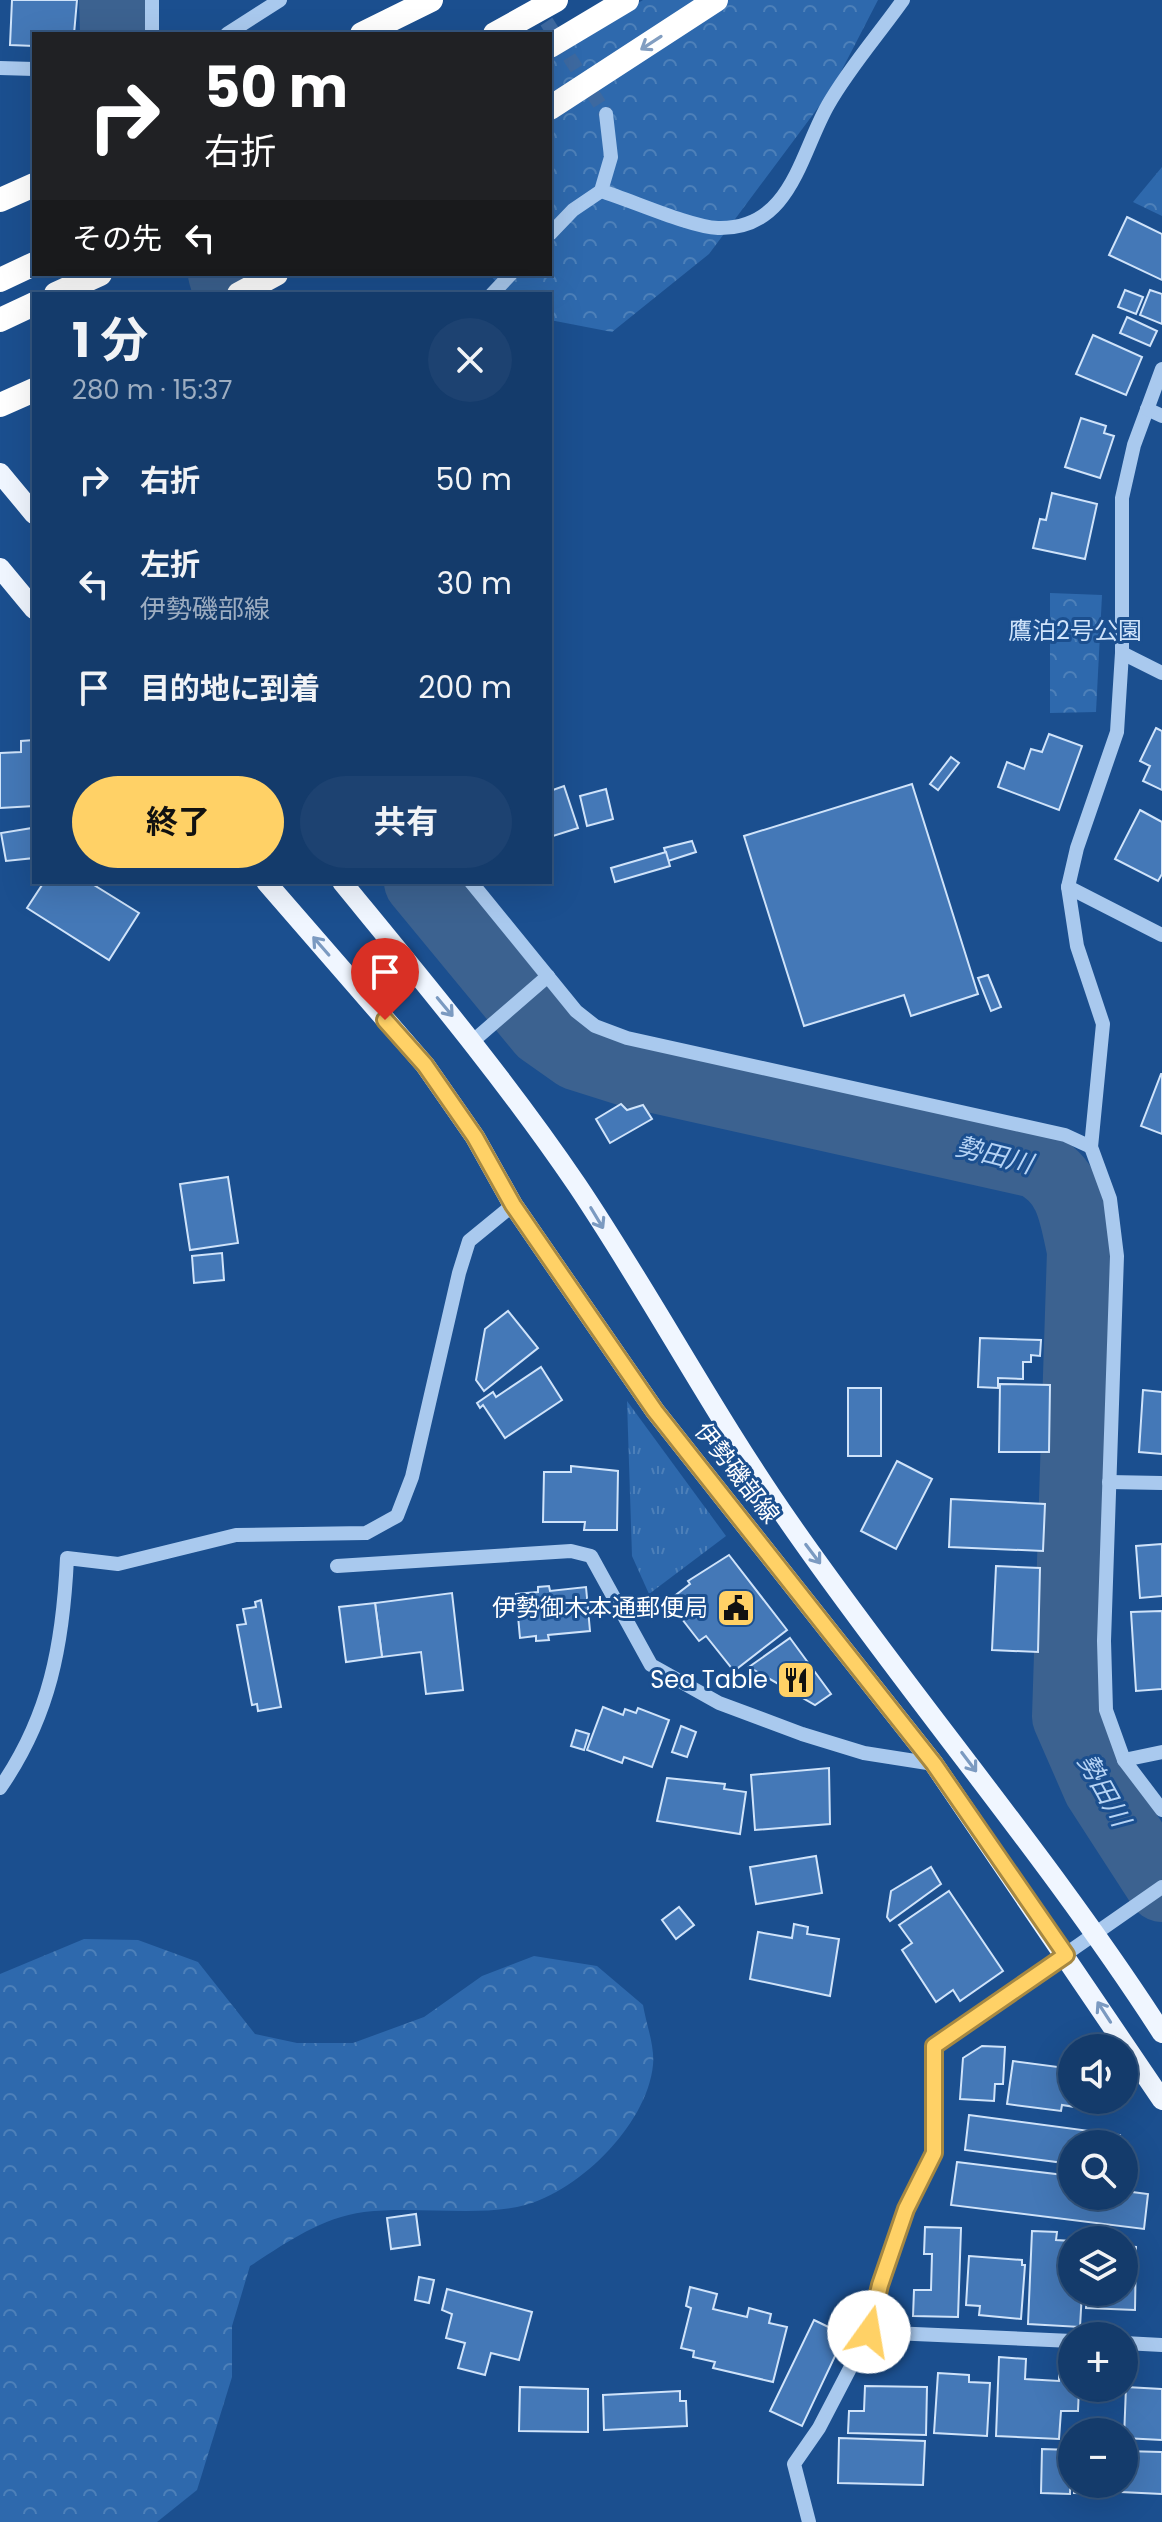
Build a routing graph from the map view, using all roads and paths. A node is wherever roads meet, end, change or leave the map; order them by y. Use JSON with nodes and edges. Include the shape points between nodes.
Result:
{"nodes":[{"id":1,"x":152,"y":0,"type":"edge"},
{"id":2,"x":280,"y":0,"type":"edge"},
{"id":3,"x":431,"y":0,"type":"edge"},
{"id":4,"x":556,"y":0,"type":"edge"},
{"id":5,"x":627,"y":0,"type":"edge"},
{"id":6,"x":716,"y":0,"type":"edge"},
{"id":7,"x":903,"y":0,"type":"edge"},
{"id":8,"x":152,"y":32,"type":"edge"},
{"id":9,"x":230,"y":32,"type":"edge"},
{"id":10,"x":366,"y":32,"type":"edge"},
{"id":11,"x":499,"y":32,"type":"edge"},
{"id":12,"x":552,"y":45,"type":"edge"},
{"id":13,"x":0,"y":68,"type":"edge"},
{"id":14,"x":32,"y":69,"type":"edge"},
{"id":15,"x":552,"y":107,"type":"edge"},
{"id":16,"x":606,"y":114,"type":"tunnel mouth"},
{"id":17,"x":32,"y":186,"type":"edge"},
{"id":18,"x":601,"y":191,"type":"junction"},
{"id":19,"x":0,"y":200,"type":"edge"},
{"id":20,"x":552,"y":232,"type":"edge"},
{"id":21,"x":32,"y":265,"type":"edge"},
{"id":22,"x":96,"y":276,"type":"edge"},
{"id":23,"x":509,"y":276,"type":"edge"},
{"id":24,"x":268,"y":278,"type":"edge"},
{"id":25,"x":0,"y":280,"type":"edge"},
{"id":26,"x":60,"y":292,"type":"edge"},
{"id":27,"x":243,"y":292,"type":"edge"},
{"id":28,"x":494,"y":292,"type":"edge"},
{"id":29,"x":32,"y":305,"type":"edge"},
{"id":30,"x":0,"y":320,"type":"edge"},
{"id":31,"x":1162,"y":369,"type":"edge"},
{"id":32,"x":32,"y":391,"type":"edge"},
{"id":33,"x":0,"y":405,"type":"edge"},
{"id":34,"x":1147,"y":409,"type":"junction"},
{"id":35,"x":1162,"y":416,"type":"edge"},
{"id":36,"x":0,"y":473,"type":"edge"},
{"id":37,"x":32,"y":512,"type":"edge"},
{"id":38,"x":0,"y":568,"type":"edge"},
{"id":39,"x":32,"y":607,"type":"edge"},
{"id":40,"x":1122,"y":653,"type":"junction"},
{"id":41,"x":1162,"y":673,"type":"edge"},
{"id":42,"x":268,"y":884,"type":"edge"},
{"id":43,"x":344,"y":884,"type":"edge"},
{"id":44,"x":472,"y":884,"type":"edge"},
{"id":45,"x":1068,"y":887,"type":"junction"},
{"id":46,"x":1162,"y":935,"type":"edge"},
{"id":47,"x":543,"y":981,"type":"junction"},
{"id":48,"x":473,"y":1041,"type":"junction"},
{"id":49,"x":1091,"y":1147,"type":"junction"},
{"id":50,"x":513,"y":1205,"type":"junction"},
{"id":51,"x":1109,"y":1482,"type":"junction"},
{"id":52,"x":1162,"y":1483,"type":"edge"},
{"id":53,"x":337,"y":1566,"type":"dead end"},
{"id":54,"x":1162,"y":1752,"type":"edge"},
{"id":55,"x":1124,"y":1760,"type":"junction"},
{"id":56,"x":934,"y":1764,"type":"junction"},
{"id":57,"x":0,"y":1788,"type":"edge"},
{"id":58,"x":1162,"y":1810,"type":"edge"},
{"id":59,"x":1162,"y":1887,"type":"edge"},
{"id":60,"x":1097,"y":1932,"type":"junction"},
{"id":61,"x":1066,"y":1955,"type":"junction"},
{"id":62,"x":1162,"y":2033,"type":"edge"},
{"id":63,"x":1162,"y":2100,"type":"edge"},
{"id":64,"x":869,"y":2332,"type":"junction"},
{"id":65,"x":1058,"y":2340,"type":"edge"},
{"id":66,"x":1138,"y":2344,"type":"edge"},
{"id":67,"x":1162,"y":2345,"type":"edge"},
{"id":68,"x":809,"y":2522,"type":"edge"}],
"edges":[{"from":1,"to":8,"type":"street"},
{"from":2,"to":9,"type":"street"},
{"from":3,"to":10,"type":"highway"},
{"from":4,"to":11,"type":"highway"},
{"from":5,"to":12,"type":"highway"},
{"from":6,"to":15,"type":"highway","one_way":true},
{"from":7,"to":18,"type":"street","via":[[828,105],[787,194],[768,213],[743,226],[716,228]]},
{"from":13,"to":14,"type":"street"},
{"from":16,"to":18,"type":"street","via":[[611,157]]},
{"from":17,"to":19,"type":"highway"},
{"from":18,"to":20,"type":"street"},
{"from":21,"to":25,"type":"highway"},
{"from":22,"to":26,"type":"highway"},
{"from":23,"to":28,"type":"street"},
{"from":24,"to":27,"type":"highway"},
{"from":29,"to":30,"type":"highway"},
{"from":31,"to":34,"type":"street"},
{"from":32,"to":33,"type":"highway"},
{"from":34,"to":35,"type":"street"},
{"from":34,"to":40,"type":"street","via":[[1122,498]]},
{"from":36,"to":37,"type":"main road"},
{"from":38,"to":39,"type":"main road"},
{"from":40,"to":41,"type":"street"},
{"from":40,"to":45,"type":"street","via":[[1117,732]]},
{"from":50,"to":42,"type":"main road","name":"伊勢磯部線","one_way":true,"via":[[475,1137],[425,1065]]},
{"from":43,"to":48,"type":"main road","name":"伊勢磯部線","one_way":true},
{"from":44,"to":47,"type":"street"},
{"from":45,"to":46,"type":"street"},
{"from":45,"to":49,"type":"street","via":[[1077,946],[1103,1024]]},
{"from":47,"to":48,"type":"street"},
{"from":47,"to":49,"type":"street","via":[[595,1026],[627,1038],[1065,1135]]},
{"from":48,"to":60,"type":"main road","name":"伊勢磯部線","one_way":true,"via":[[578,1186],[697,1383],[790,1523]]},
{"from":49,"to":51,"type":"street","via":[[1110,1199],[1117,1256]]},
{"from":50,"to":56,"type":"main road","name":"伊勢磯部線","via":[[655,1411]]},
{"from":50,"to":57,"type":"street","via":[[469,1241],[412,1477],[397,1516],[366,1533],[236,1535],[118,1564],[67,1558],[59,1654],[26,1745]]},
{"from":51,"to":52,"type":"street"},
{"from":51,"to":55,"type":"street","via":[[1106,1710]]},
{"from":53,"to":56,"type":"street","via":[[571,1551],[591,1556],[651,1665],[719,1703],[802,1734],[864,1753]]},
{"from":54,"to":55,"type":"street"},
{"from":55,"to":58,"type":"street"},
{"from":56,"to":61,"type":"main road","name":"伊勢磯部線"},
{"from":59,"to":60,"type":"street"},
{"from":60,"to":61,"type":"street"},
{"from":60,"to":62,"type":"main road","name":"伊勢磯部線"},
{"from":63,"to":61,"type":"main road","name":"伊勢磯部線","one_way":true},
{"from":61,"to":64,"type":"street","via":[[934,2046],[934,2153],[906,2209]]},
{"from":64,"to":65,"type":"street"},
{"from":64,"to":68,"type":"street","via":[[794,2464]]},
{"from":66,"to":67,"type":"street"}]}
